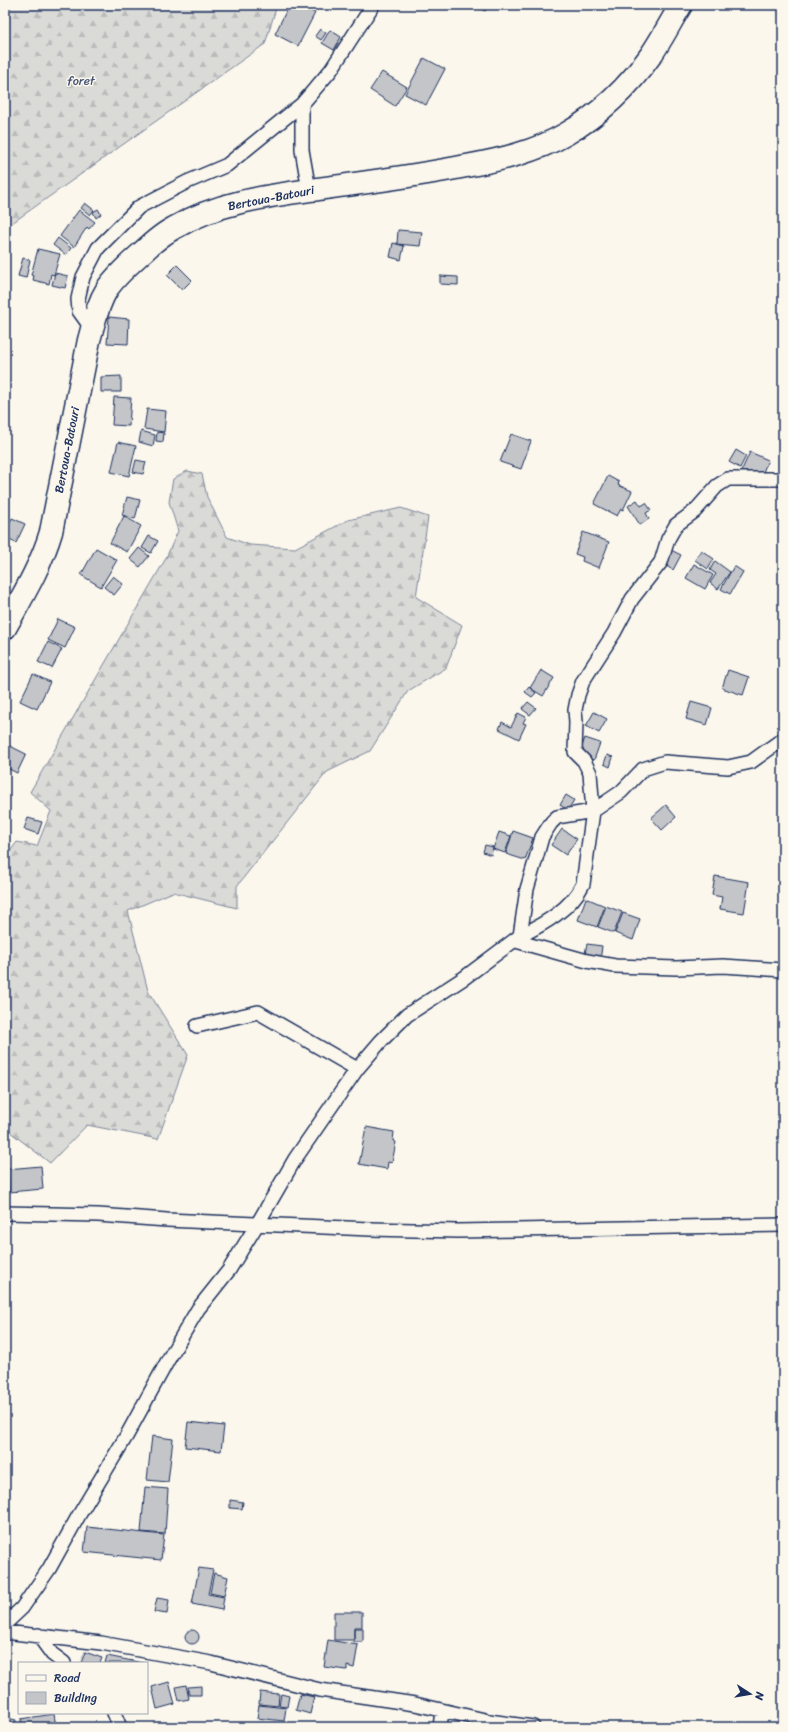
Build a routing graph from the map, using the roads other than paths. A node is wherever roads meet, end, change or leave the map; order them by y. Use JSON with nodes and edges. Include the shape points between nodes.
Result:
{"nodes":[{"id":1,"x":373,"y":5,"type":"edge"},
{"id":2,"x":681,"y":5,"type":"edge"},
{"id":3,"x":302,"y":104,"type":"junction"},
{"id":4,"x":309,"y":190,"type":"junction"},
{"id":5,"x":92,"y":329,"type":"junction"},
{"id":6,"x":783,"y":479,"type":"edge"},
{"id":7,"x":5,"y":628,"type":"edge"},
{"id":8,"x":783,"y":739,"type":"edge"},
{"id":9,"x":593,"y":811,"type":"junction"},
{"id":10,"x":518,"y":938,"type":"junction"},
{"id":11,"x":783,"y":970,"type":"edge"},
{"id":12,"x":197,"y":1026,"type":"dead end"},
{"id":13,"x":358,"y":1069,"type":"junction"},
{"id":14,"x":5,"y":1213,"type":"edge"},
{"id":15,"x":258,"y":1223,"type":"junction"},
{"id":16,"x":783,"y":1225,"type":"edge"},
{"id":17,"x":5,"y":1624,"type":"edge"},
{"id":18,"x":5,"y":1632,"type":"edge"},
{"id":19,"x":38,"y":1635,"type":"junction"},
{"id":20,"x":63,"y":1662,"type":"edge"},
{"id":21,"x":442,"y":1711,"type":"junction"},
{"id":22,"x":114,"y":1714,"type":"edge"},
{"id":23,"x":120,"y":1727,"type":"edge"},
{"id":24,"x":440,"y":1727,"type":"edge"},
{"id":25,"x":533,"y":1727,"type":"edge"}],
"edges":[{"from":1,"to":3,"type":"street","via":[[331,70]]},
{"from":2,"to":4,"type":"highway","name":"Bertoua-Batouri","via":[[651,55],[626,85],[600,110],[566,134],[530,151],[496,160]]},
{"from":3,"to":4,"type":"street","via":[[302,150]]},
{"from":3,"to":5,"type":"street","via":[[227,165],[139,207],[98,248],[84,276],[78,299],[79,311]]},
{"from":4,"to":5,"type":"highway","name":"Bertoua-Batouri","via":[[236,203],[212,210],[173,228],[151,245],[107,288]]},
{"from":5,"to":7,"type":"highway","name":"Bertoua-Batouri","via":[[51,532],[35,573]]},
{"from":6,"to":9,"type":"street","via":[[728,479],[717,486],[695,511],[676,526],[668,539],[661,562],[632,599],[614,633],[589,670],[578,695],[575,710],[575,752],[584,761],[590,773]]},
{"from":8,"to":9,"type":"street","via":[[750,762],[728,767],[665,762],[643,769],[621,792]]},
{"from":9,"to":10,"type":"street","via":[[583,884],[579,892],[553,917]]},
{"from":9,"to":10,"type":"street","via":[[557,817],[542,837],[527,889]]},
{"from":10,"to":11,"type":"street","via":[[587,961],[615,966],[723,966]]},
{"from":10,"to":13,"type":"street","via":[[464,978],[407,1015]]},
{"from":12,"to":13,"type":"street","via":[[258,1012]]},
{"from":13,"to":15,"type":"street","via":[[295,1159]]},
{"from":14,"to":15,"type":"street"},
{"from":15,"to":16,"type":"street","via":[[458,1231]]},
{"from":15,"to":17,"type":"street","via":[[229,1270],[198,1309],[49,1569],[22,1608]]},
{"from":18,"to":19,"type":"street"},
{"from":19,"to":20,"type":"street","via":[[52,1654]]},
{"from":19,"to":21,"type":"street","via":[[101,1643],[211,1663],[320,1690],[415,1704]]},
{"from":21,"to":24,"type":"street"},
{"from":21,"to":25,"type":"street"},
{"from":22,"to":23,"type":"street"}]}
